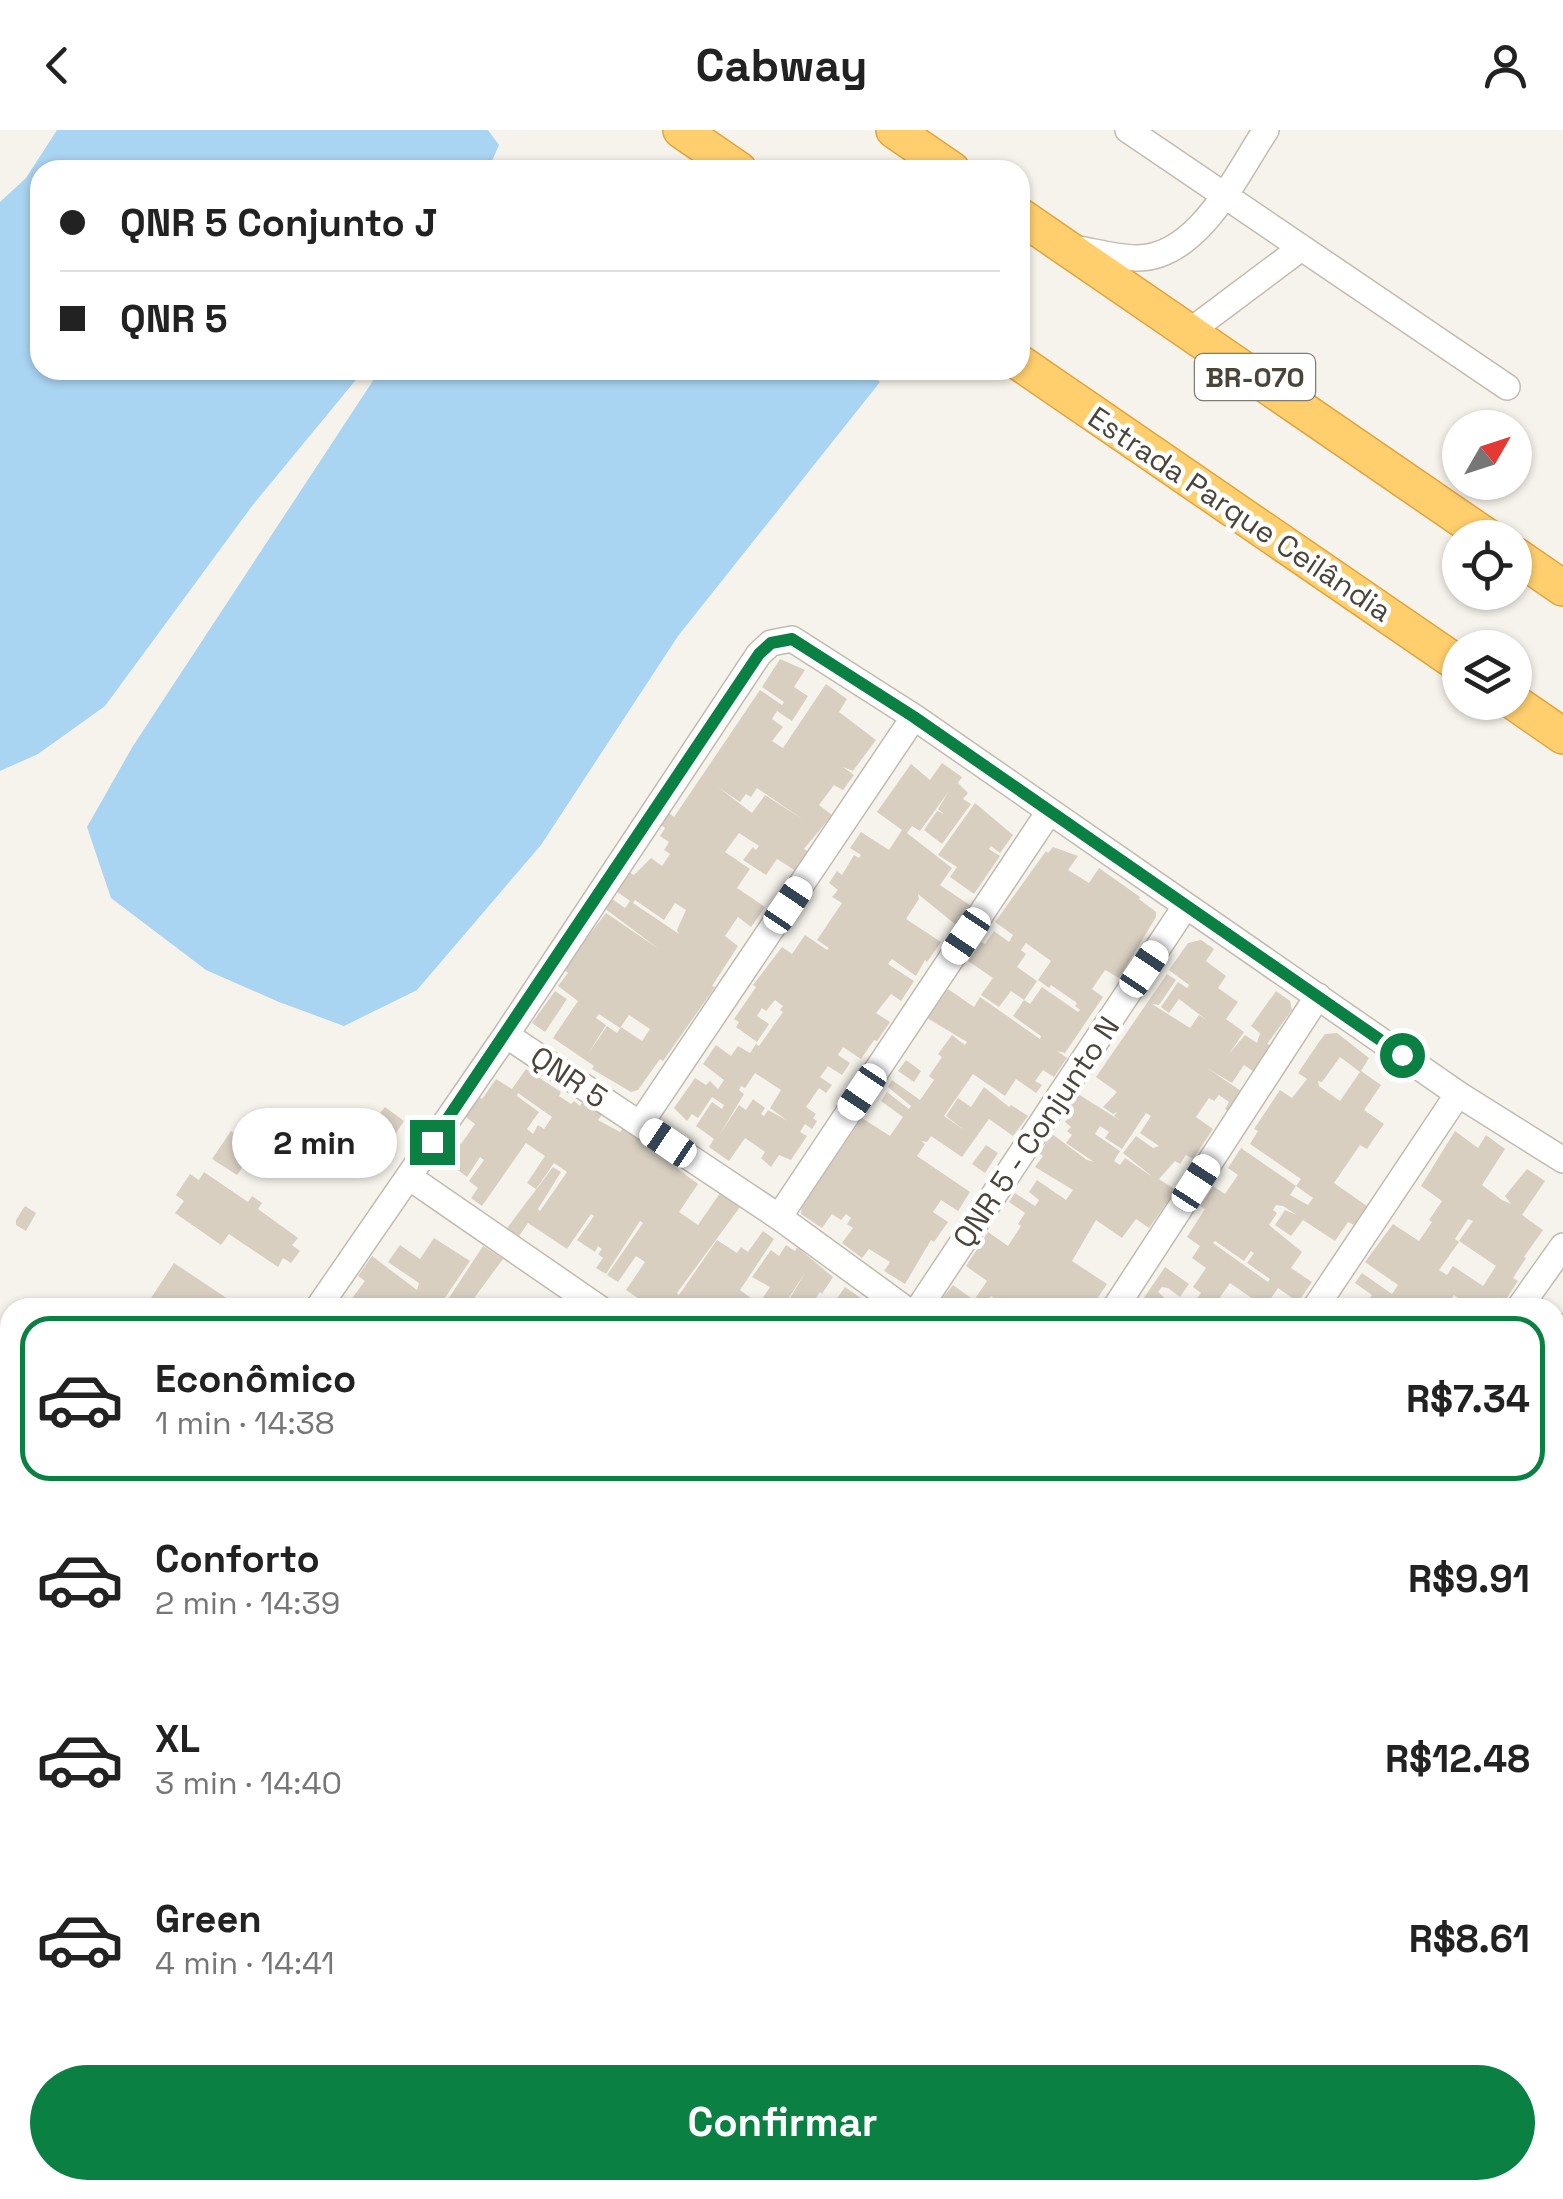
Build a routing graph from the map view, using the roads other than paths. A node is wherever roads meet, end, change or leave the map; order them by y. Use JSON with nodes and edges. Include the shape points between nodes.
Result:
{"nodes":[{"id":1,"x":681,"y":130,"type":"edge"},
{"id":2,"x":894,"y":130,"type":"edge"},
{"id":3,"x":1128,"y":130,"type":"edge"},
{"id":4,"x":1266,"y":130,"type":"edge"},
{"id":5,"x":724,"y":160,"type":"edge"},
{"id":6,"x":938,"y":160,"type":"edge"},
{"id":7,"x":1222,"y":195,"type":"junction"},
{"id":8,"x":1030,"y":223,"type":"edge"},
{"id":9,"x":1063,"y":246,"type":"junction"},
{"id":10,"x":1301,"y":248,"type":"junction"},
{"id":11,"x":1188,"y":332,"type":"junction"},
{"id":12,"x":1030,"y":370,"type":"edge"},
{"id":13,"x":1507,"y":388,"type":"dead end"},
{"id":14,"x":1464,"y":520,"type":"edge"},
{"id":15,"x":1532,"y":567,"type":"edge"},
{"id":16,"x":1563,"y":588,"type":"edge"},
{"id":17,"x":1442,"y":653,"type":"edge"},
{"id":18,"x":1532,"y":714,"type":"edge"},
{"id":19,"x":914,"y":717,"type":"junction"},
{"id":20,"x":1563,"y":736,"type":"edge"},
{"id":21,"x":1049,"y":812,"type":"junction"},
{"id":22,"x":1185,"y":907,"type":"junction"},
{"id":23,"x":1318,"y":996,"type":"junction"},
{"id":24,"x":506,"y":1035,"type":"junction"},
{"id":25,"x":1458,"y":1094,"type":"junction"},
{"id":26,"x":640,"y":1124,"type":"junction"},
{"id":27,"x":1563,"y":1160,"type":"edge"},
{"id":28,"x":409,"y":1177,"type":"junction"},
{"id":29,"x":779,"y":1217,"type":"junction"},
{"id":30,"x":1563,"y":1246,"type":"edge"},
{"id":31,"x":325,"y":1298,"type":"edge"},
{"id":32,"x":585,"y":1298,"type":"edge"},
{"id":33,"x":890,"y":1298,"type":"edge"},
{"id":34,"x":927,"y":1298,"type":"edge"},
{"id":35,"x":1122,"y":1298,"type":"edge"},
{"id":36,"x":1322,"y":1298,"type":"edge"},
{"id":37,"x":1526,"y":1298,"type":"edge"}],
"edges":[{"from":1,"to":5,"type":"highway"},
{"from":2,"to":6,"type":"highway"},
{"from":3,"to":7,"type":"street"},
{"from":4,"to":7,"type":"street"},
{"from":7,"to":9,"type":"street","via":[[1199,230],[1164,253],[1136,258]]},
{"from":7,"to":10,"type":"street"},
{"from":8,"to":9,"type":"highway","number":"BR-070"},
{"from":9,"to":11,"type":"highway","number":"BR-070"},
{"from":10,"to":11,"type":"street"},
{"from":10,"to":13,"type":"street"},
{"from":11,"to":14,"type":"highway","number":"BR-070"},
{"from":12,"to":17,"type":"highway","name":"Estrada Parque Ceilândia"},
{"from":15,"to":16,"type":"highway"},
{"from":18,"to":20,"type":"highway"},
{"from":19,"to":21,"type":"street"},
{"from":19,"to":24,"type":"street","via":[[792,639],[771,643]]},
{"from":19,"to":26,"type":"street"},
{"from":21,"to":22,"type":"street"},
{"from":21,"to":29,"type":"street"},
{"from":22,"to":23,"type":"street"},
{"from":22,"to":34,"type":"street","name":"QNR 5 - Conjunto N"},
{"from":23,"to":25,"type":"street"},
{"from":23,"to":35,"type":"street"},
{"from":24,"to":26,"type":"street","name":"QNR 5"},
{"from":24,"to":28,"type":"street","name":"QNR 5"},
{"from":25,"to":27,"type":"street"},
{"from":25,"to":36,"type":"street"},
{"from":26,"to":29,"type":"street","name":"QNR 5"},
{"from":28,"to":31,"type":"street","name":"QNR 5"},
{"from":28,"to":32,"type":"street"},
{"from":29,"to":33,"type":"street","name":"QNR 5"},
{"from":30,"to":37,"type":"street"}]}
